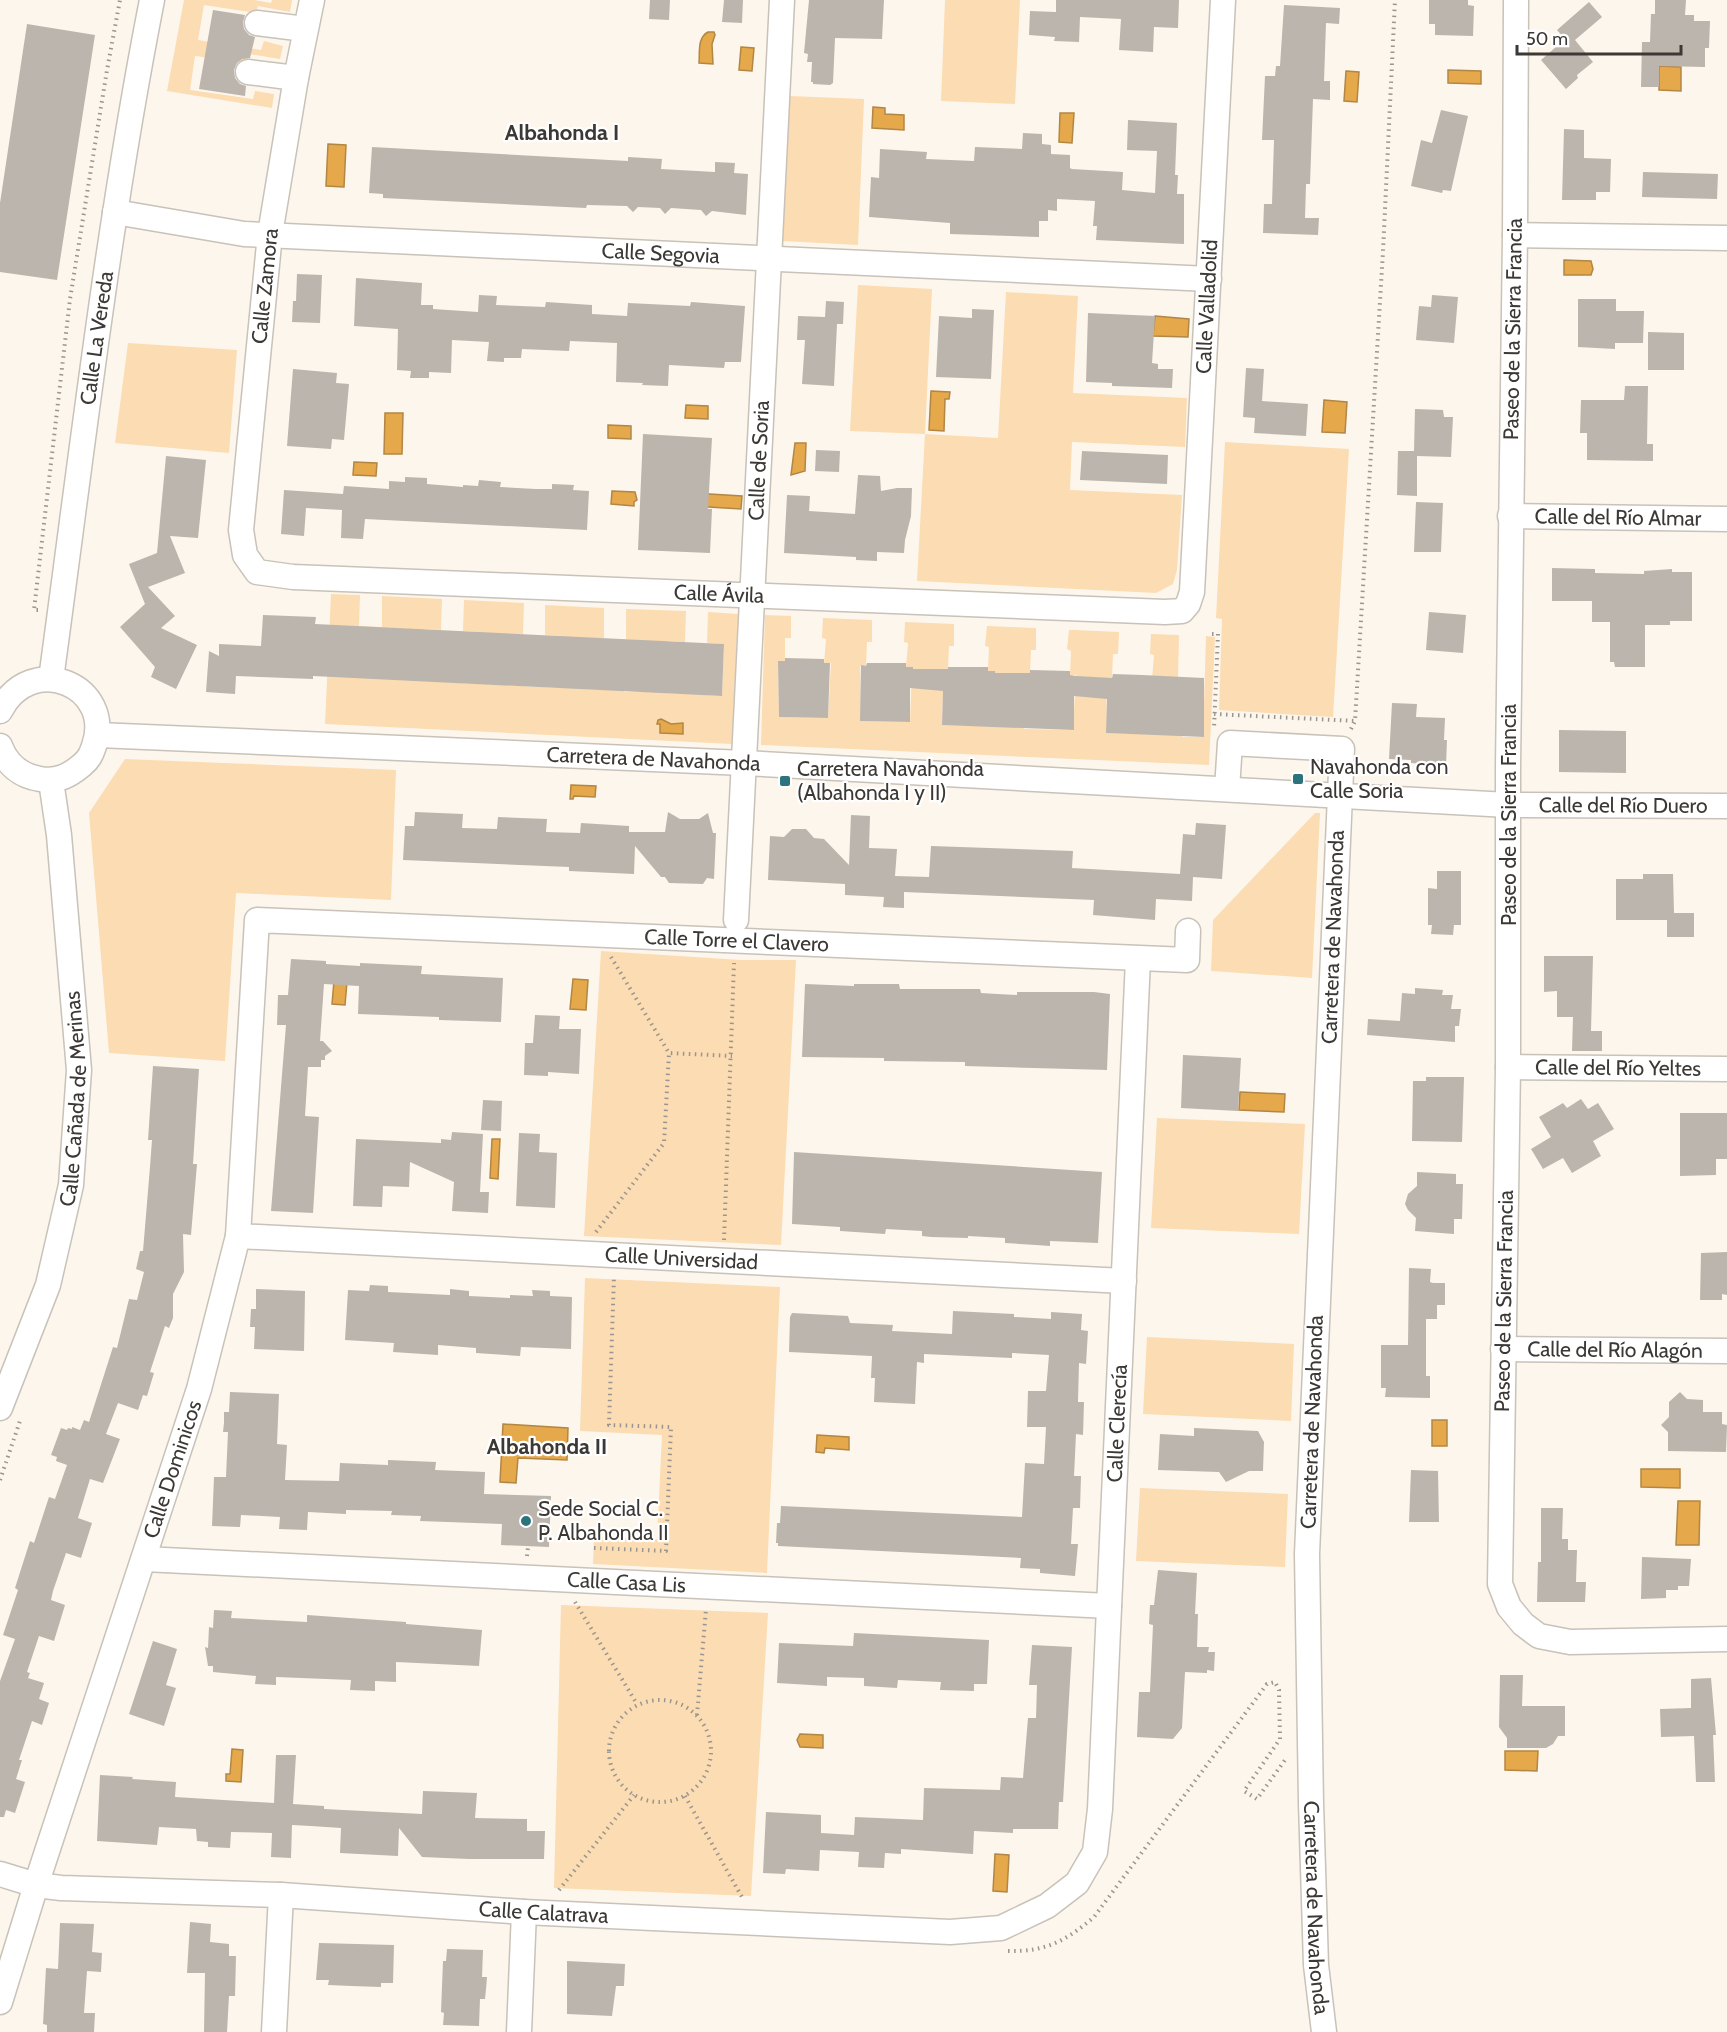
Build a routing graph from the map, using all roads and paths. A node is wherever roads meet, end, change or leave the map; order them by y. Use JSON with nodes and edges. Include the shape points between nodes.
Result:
{"nodes":[{"id":1,"x":120,"y":0,"type":"edge"},
{"id":2,"x":152,"y":0,"type":"edge"},
{"id":3,"x":312,"y":0,"type":"edge"},
{"id":4,"x":782,"y":0,"type":"edge"},
{"id":5,"x":1223,"y":0,"type":"edge"},
{"id":6,"x":1395,"y":0,"type":"edge"},
{"id":7,"x":1515,"y":0,"type":"edge"},
{"id":8,"x":257,"y":23,"type":"dead end"},
{"id":9,"x":305,"y":29,"type":"junction"},
{"id":10,"x":248,"y":72,"type":"dead end"},
{"id":11,"x":296,"y":78,"type":"junction"},
{"id":12,"x":115,"y":212,"type":"junction"},
{"id":13,"x":270,"y":234,"type":"junction"},
{"id":14,"x":1515,"y":236,"type":"junction"},
{"id":15,"x":1727,"y":238,"type":"edge"},
{"id":16,"x":769,"y":258,"type":"junction"},
{"id":17,"x":1209,"y":279,"type":"junction"},
{"id":18,"x":1510,"y":516,"type":"junction"},
{"id":19,"x":1727,"y":519,"type":"edge"},
{"id":20,"x":257,"y":572,"type":"joint"},
{"id":21,"x":752,"y":596,"type":"junction"},
{"id":22,"x":46,"y":611,"type":"dead end"},
{"id":23,"x":1182,"y":611,"type":"joint"},
{"id":24,"x":1212,"y":634,"type":"dead end"},
{"id":25,"x":51,"y":679,"type":"junction"},
{"id":26,"x":0,"y":711,"type":"edge"},
{"id":27,"x":1214,"y":714,"type":"junction"},
{"id":28,"x":1355,"y":721,"type":"junction"},
{"id":29,"x":98,"y":735,"type":"junction"},
{"id":30,"x":1213,"y":737,"type":"dead end"},
{"id":31,"x":0,"y":746,"type":"edge"},
{"id":32,"x":1342,"y":750,"type":"junction"},
{"id":33,"x":744,"y":763,"type":"junction"},
{"id":34,"x":51,"y":781,"type":"junction"},
{"id":35,"x":1227,"y":789,"type":"junction"},
{"id":36,"x":1339,"y":795,"type":"junction"},
{"id":37,"x":1508,"y":805,"type":"junction"},
{"id":38,"x":1727,"y":806,"type":"edge"},
{"id":39,"x":257,"y":920,"type":"joint"},
{"id":40,"x":736,"y":920,"type":"dead end"},
{"id":41,"x":1188,"y":931,"type":"dead end"},
{"id":42,"x":606,"y":948,"type":"dead end"},
{"id":43,"x":735,"y":954,"type":"dead end"},
{"id":44,"x":1138,"y":959,"type":"junction"},
{"id":45,"x":669,"y":1053,"type":"junction"},
{"id":46,"x":732,"y":1056,"type":"junction"},
{"id":47,"x":1508,"y":1066,"type":"junction"},
{"id":48,"x":1727,"y":1069,"type":"edge"},
{"id":49,"x":238,"y":1236,"type":"junction"},
{"id":50,"x":590,"y":1240,"type":"dead end"},
{"id":51,"x":723,"y":1247,"type":"dead end"},
{"id":52,"x":614,"y":1276,"type":"dead end"},
{"id":53,"x":1124,"y":1281,"type":"junction"},
{"id":54,"x":1503,"y":1349,"type":"junction"},
{"id":55,"x":1727,"y":1351,"type":"edge"},
{"id":56,"x":0,"y":1408,"type":"edge"},
{"id":57,"x":594,"y":1548,"type":"dead end"},
{"id":58,"x":144,"y":1559,"type":"junction"},
{"id":59,"x":574,"y":1602,"type":"dead end"},
{"id":60,"x":1109,"y":1606,"type":"junction"},
{"id":61,"x":706,"y":1608,"type":"dead end"},
{"id":62,"x":1727,"y":1639,"type":"edge"},
{"id":63,"x":637,"y":1704,"type":"junction"},
{"id":64,"x":697,"y":1714,"type":"junction"},
{"id":65,"x":1292,"y":1759,"type":"dead end"},
{"id":66,"x":634,"y":1795,"type":"junction"},
{"id":67,"x":685,"y":1796,"type":"junction"},
{"id":68,"x":0,"y":1874,"type":"edge"},
{"id":69,"x":1077,"y":1883,"type":"joint"},
{"id":70,"x":36,"y":1885,"type":"junction"},
{"id":71,"x":559,"y":1890,"type":"dead end"},
{"id":72,"x":281,"y":1896,"type":"junction"},
{"id":73,"x":743,"y":1899,"type":"dead end"},
{"id":74,"x":524,"y":1912,"type":"junction"},
{"id":75,"x":1005,"y":1950,"type":"dead end"},
{"id":76,"x":0,"y":2002,"type":"edge"},
{"id":77,"x":274,"y":2032,"type":"edge"},
{"id":78,"x":519,"y":2032,"type":"edge"},
{"id":79,"x":1324,"y":2032,"type":"edge"}],
"edges":[{"from":1,"to":22,"type":"path","via":[[70,299],[34,610]]},
{"from":2,"to":12,"type":"street","name":"Calle La Vereda"},
{"from":3,"to":9,"type":"street","name":"Calle Zamora"},
{"from":4,"to":16,"type":"street","name":"Calle de Soria"},
{"from":5,"to":17,"type":"street","name":"Calle Valladolid"},
{"from":6,"to":28,"type":"path"},
{"from":7,"to":14,"type":"street","name":"Paseo de la Sierra Francia"},
{"from":8,"to":9,"type":"street"},
{"from":9,"to":11,"type":"street","name":"Calle Zamora"},
{"from":10,"to":11,"type":"street"},
{"from":11,"to":13,"type":"street","name":"Calle Zamora"},
{"from":12,"to":13,"type":"street","name":"Calle Segovia","via":[[244,234]]},
{"from":12,"to":25,"type":"street","name":"Calle La Vereda"},
{"from":13,"to":16,"type":"street","name":"Calle Segovia"},
{"from":13,"to":20,"type":"street","name":"Calle Zamora","via":[[242,530],[245,555]]},
{"from":14,"to":15,"type":"street"},
{"from":14,"to":18,"type":"street","name":"Paseo de la Sierra Francia"},
{"from":16,"to":17,"type":"street","name":"Calle Segovia"},
{"from":16,"to":21,"type":"street","name":"Calle de Soria"},
{"from":17,"to":23,"type":"street","name":"Calle Valladolid","via":[[1192,592]]},
{"from":18,"to":19,"type":"street","name":"Calle del Río Almar"},
{"from":18,"to":37,"type":"street","name":"Paseo de la Sierra Francia"},
{"from":20,"to":21,"type":"street","name":"Calle Ávila","via":[[293,577]]},
{"from":21,"to":23,"type":"street","name":"Calle Ávila"},
{"from":21,"to":33,"type":"street","name":"Calle de Soria"},
{"from":24,"to":27,"type":"path","via":[[1218,634]]},
{"from":25,"to":26,"type":"street","via":[[34,680],[18,687]]},
{"from":25,"to":29,"type":"street","via":[[70,684],[86,697],[96,715]]},
{"from":27,"to":28,"type":"path"},
{"from":27,"to":30,"type":"path"},
{"from":28,"to":32,"type":"path"},
{"from":29,"to":33,"type":"street","name":"Carretera de Navahonda"},
{"from":29,"to":34,"type":"street","via":[[90,758],[71,775]]},
{"from":31,"to":34,"type":"street","via":[[17,771]]},
{"from":32,"to":35,"type":"street","via":[[1230,743]]},
{"from":32,"to":36,"type":"street"},
{"from":33,"to":35,"type":"street","name":"Carretera de Navahonda"},
{"from":33,"to":40,"type":"street","name":"Calle de Soria"},
{"from":34,"to":56,"type":"street","name":"Calle Cañada de Merinas","via":[[79,1070],[71,1185],[48,1285]]},
{"from":35,"to":36,"type":"street","name":"Carretera de Navahonda"},
{"from":36,"to":37,"type":"street","name":"Calle del Río Duero"},
{"from":36,"to":79,"type":"street","name":"Carretera de Navahonda","via":[[1307,1554],[1315,1954]]},
{"from":37,"to":38,"type":"street","name":"Calle del Río Duero"},
{"from":37,"to":47,"type":"street","name":"Paseo de la Sierra Francia"},
{"from":39,"to":44,"type":"street","name":"Calle Torre el Clavero"},
{"from":39,"to":49,"type":"street","name":"Calle Dominicos"},
{"from":41,"to":44,"type":"street","name":"Calle Torre el Clavero","via":[[1186,960]]},
{"from":42,"to":45,"type":"path"},
{"from":43,"to":46,"type":"path"},
{"from":44,"to":53,"type":"street","name":"Calle Clerecía"},
{"from":45,"to":46,"type":"path"},
{"from":45,"to":50,"type":"path","via":[[664,1143]]},
{"from":46,"to":51,"type":"path"},
{"from":47,"to":48,"type":"street","name":"Calle del Río Yeltes"},
{"from":47,"to":54,"type":"street","name":"Paseo de la Sierra Francia"},
{"from":49,"to":53,"type":"street","name":"Calle Universidad"},
{"from":49,"to":58,"type":"street","name":"Calle Dominicos","via":[[199,1389]]},
{"from":52,"to":57,"type":"path","via":[[609,1425],[671,1427],[666,1551]]},
{"from":53,"to":60,"type":"street","name":"Calle Clerecía"},
{"from":54,"to":55,"type":"street","name":"Calle del Río Alagón"},
{"from":54,"to":62,"type":"street","name":"Paseo de la Sierra Francia","via":[[1500,1584],[1509,1607],[1522,1624],[1539,1636],[1570,1642]]},
{"from":58,"to":60,"type":"street","name":"Calle Casa Lis"},
{"from":58,"to":70,"type":"street","name":"Calle Dominicos"},
{"from":59,"to":63,"type":"path"},
{"from":60,"to":69,"type":"street","name":"Calle Clerecía","via":[[1100,1809],[1095,1852]]},
{"from":61,"to":64,"type":"path"},
{"from":63,"to":64,"type":"path","via":[[669,1699]]},
{"from":63,"to":66,"type":"path","via":[[624,1713],[609,1741],[613,1772]]},
{"from":64,"to":67,"type":"path","via":[[711,1743],[711,1759],[702,1780]]},
{"from":65,"to":75,"type":"path","via":[[1285,1760],[1257,1799],[1244,1791],[1280,1739],[1279,1690],[1275,1682],[1267,1684],[1094,1917],[1050,1947]]},
{"from":66,"to":67,"type":"path","via":[[668,1802]]},
{"from":66,"to":71,"type":"path"},
{"from":67,"to":73,"type":"path"},
{"from":68,"to":70,"type":"street","name":"Calle Calatrava"},
{"from":69,"to":74,"type":"street","name":"Calle Calatrava","via":[[1047,1906],[1001,1928],[950,1932]]},
{"from":70,"to":72,"type":"street","name":"Calle Calatrava"},
{"from":70,"to":76,"type":"street","name":"Calle Dominicos"},
{"from":72,"to":74,"type":"street","name":"Calle Calatrava"},
{"from":72,"to":77,"type":"street"},
{"from":74,"to":78,"type":"street"}]}
